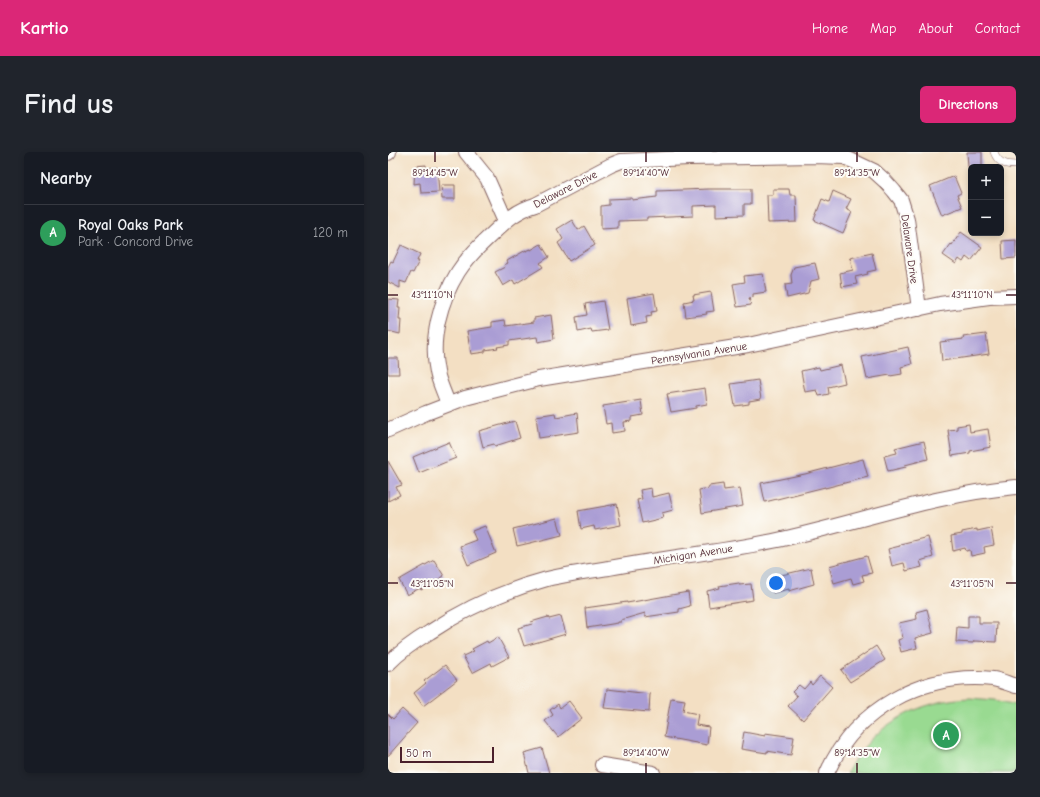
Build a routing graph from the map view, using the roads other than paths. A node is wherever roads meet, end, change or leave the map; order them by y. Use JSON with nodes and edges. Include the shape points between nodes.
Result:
{"nodes":[{"id":1,"x":466,"y":152,"type":"edge"},
{"id":2,"x":994,"y":152,"type":"edge"},
{"id":3,"x":1016,"y":165,"type":"edge"},
{"id":4,"x":506,"y":221,"type":"junction"},
{"id":5,"x":1016,"y":296,"type":"edge"},
{"id":6,"x":919,"y":308,"type":"junction"},
{"id":7,"x":448,"y":404,"type":"junction"},
{"id":8,"x":388,"y":430,"type":"edge"},
{"id":9,"x":1016,"y":487,"type":"edge"},
{"id":10,"x":388,"y":664,"type":"edge"},
{"id":11,"x":1016,"y":686,"type":"edge"},
{"id":12,"x":602,"y":765,"type":"dead end"},
{"id":13,"x":653,"y":773,"type":"edge"},
{"id":14,"x":827,"y":773,"type":"edge"}],
"edges":[{"from":1,"to":4,"type":"street","via":[[487,178]]},
{"from":2,"to":3,"type":"lane","via":[[1002,163]]},
{"from":4,"to":6,"type":"street","name":"Delaware Drive","via":[[522,209],[535,206],[621,161],[814,156],[844,158],[874,171],[901,200],[908,219]]},
{"from":4,"to":7,"type":"street","name":"Delaware Drive","via":[[472,253],[458,273],[438,320],[435,356],[437,373]]},
{"from":5,"to":6,"type":"street","name":"Pennsylvania Avenue","via":[[989,297]]},
{"from":6,"to":7,"type":"street","name":"Pennsylvania Avenue","via":[[748,345],[539,379]]},
{"from":7,"to":8,"type":"street","name":"Pennsylvania Avenue"},
{"from":9,"to":10,"type":"street","name":"Michigan Avenue","via":[[952,496],[772,541],[548,579],[511,590],[479,604],[425,635]]},
{"from":11,"to":14,"type":"street","via":[[994,679],[948,680],[890,700],[846,739]]},
{"from":12,"to":13,"type":"street"}]}
